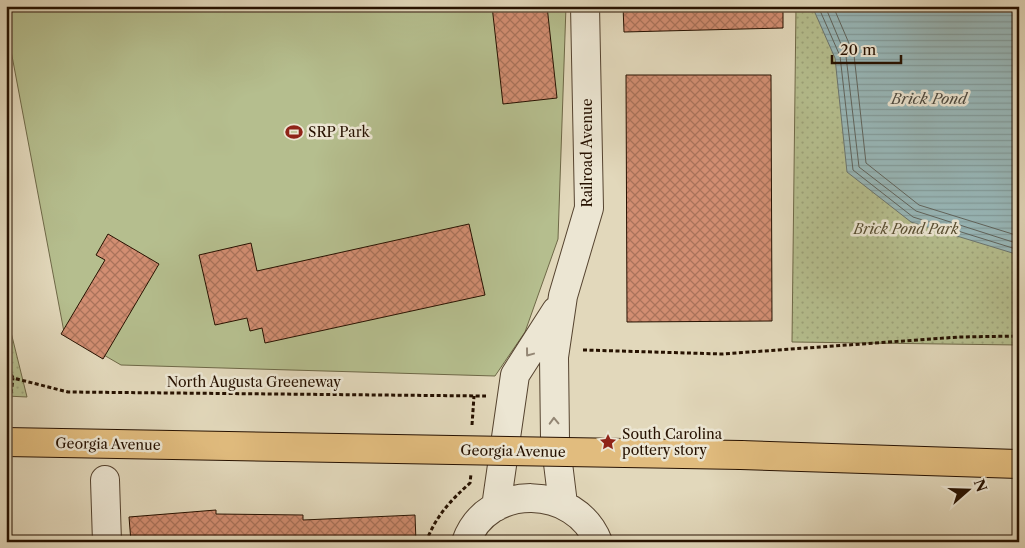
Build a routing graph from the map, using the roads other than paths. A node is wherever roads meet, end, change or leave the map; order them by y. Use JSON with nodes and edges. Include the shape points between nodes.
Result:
{"nodes":[{"id":1,"x":585,"y":6,"type":"edge"},
{"id":2,"x":563,"y":296,"type":"junction"},
{"id":3,"x":6,"y":442,"type":"edge"},
{"id":4,"x":1019,"y":464,"type":"edge"},
{"id":5,"x":105,"y":480,"type":"dead end"},
{"id":6,"x":563,"y":504,"type":"junction"},
{"id":7,"x":496,"y":507,"type":"junction"},
{"id":8,"x":466,"y":540,"type":"edge"},
{"id":9,"x":107,"y":542,"type":"edge"},
{"id":10,"x":598,"y":542,"type":"edge"}],
"edges":[{"from":1,"to":2,"type":"street","name":"Railroad Avenue","via":[[589,208]]},
{"from":6,"to":2,"type":"street","name":"Railroad Avenue","one_way":true,"via":[[553,393],[554,357]]},
{"from":2,"to":7,"type":"street","name":"Railroad Avenue","one_way":true,"via":[[516,375]]},
{"from":3,"to":4,"type":"main road","name":"Georgia Avenue","bridge":true,"via":[[741,455]]},
{"from":5,"to":9,"type":"street"},
{"from":6,"to":7,"type":"street","via":[[549,498],[530,497]]},
{"from":6,"to":10,"type":"street","via":[[577,512]]},
{"from":7,"to":8,"type":"street","via":[[479,521]]}]}
